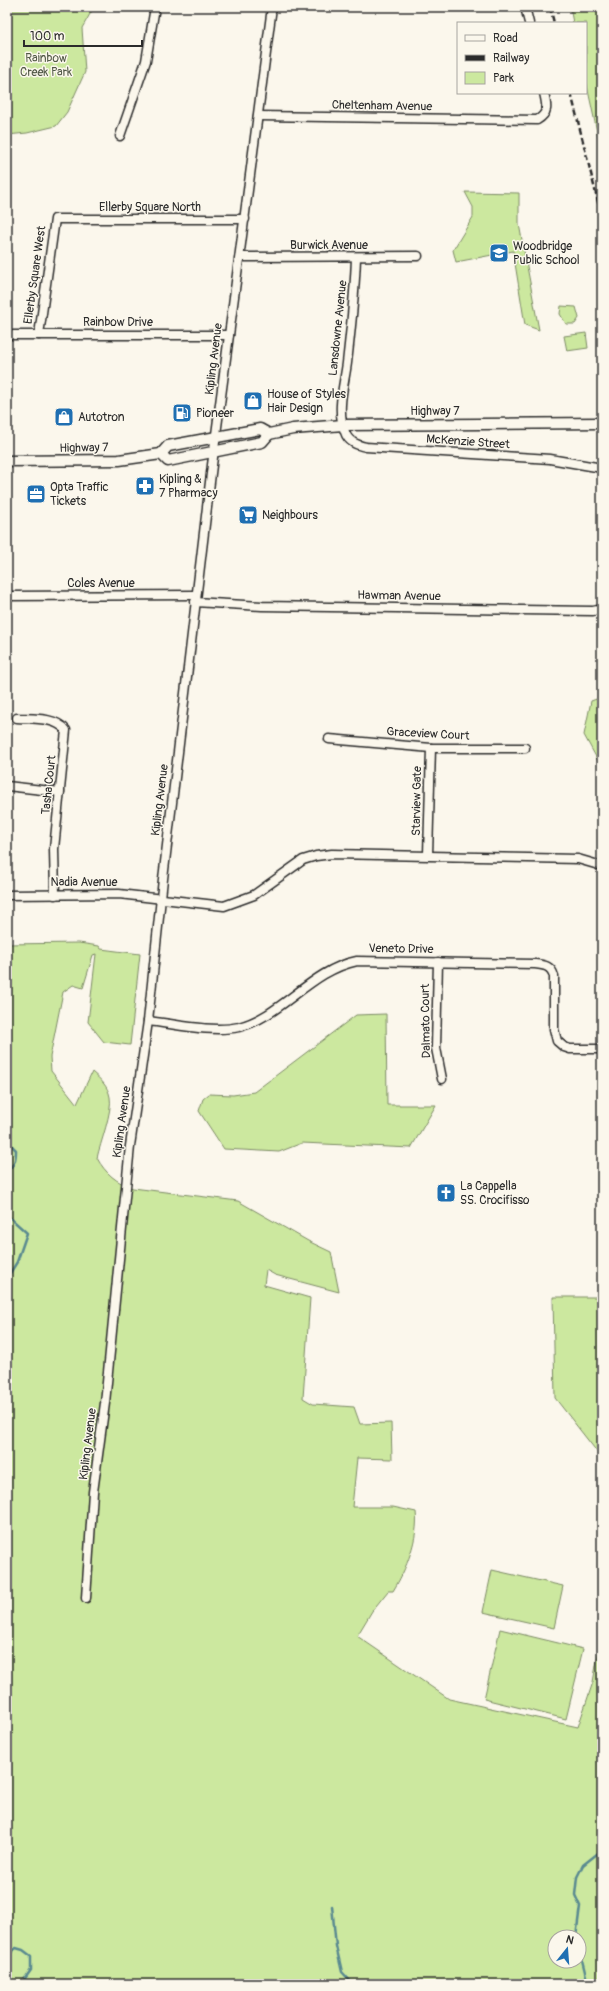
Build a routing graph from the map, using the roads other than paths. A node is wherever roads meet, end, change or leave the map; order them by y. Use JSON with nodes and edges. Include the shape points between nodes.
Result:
{"nodes":[{"id":1,"x":155,"y":7,"type":"edge"},
{"id":2,"x":272,"y":7,"type":"edge"},
{"id":3,"x":526,"y":7,"type":"edge"},
{"id":4,"x":529,"y":22,"type":"edge"},
{"id":5,"x":544,"y":94,"type":"edge"},
{"id":6,"x":258,"y":116,"type":"junction"},
{"id":7,"x":120,"y":136,"type":"dead end"},
{"id":8,"x":55,"y":219,"type":"joint"},
{"id":9,"x":245,"y":219,"type":"junction"},
{"id":10,"x":418,"y":256,"type":"dead end"},
{"id":11,"x":240,"y":257,"type":"junction"},
{"id":12,"x":356,"y":257,"type":"junction"},
{"id":13,"x":7,"y":335,"type":"edge"},
{"id":14,"x":39,"y":335,"type":"junction"},
{"id":15,"x":229,"y":335,"type":"junction"},
{"id":16,"x":602,"y":423,"type":"edge"},
{"id":17,"x":343,"y":425,"type":"junction"},
{"id":18,"x":269,"y":434,"type":"junction"},
{"id":19,"x":216,"y":437,"type":"junction"},
{"id":20,"x":214,"y":452,"type":"junction"},
{"id":21,"x":161,"y":454,"type":"junction"},
{"id":22,"x":7,"y":461,"type":"edge"},
{"id":23,"x":602,"y":468,"type":"edge"},
{"id":24,"x":7,"y":596,"type":"edge"},
{"id":25,"x":196,"y":598,"type":"junction"},
{"id":26,"x":602,"y":609,"type":"edge"},
{"id":27,"x":17,"y":718,"type":"dead end"},
{"id":28,"x":329,"y":739,"type":"dead end"},
{"id":29,"x":431,"y":748,"type":"junction"},
{"id":30,"x":525,"y":748,"type":"dead end"},
{"id":31,"x":7,"y":786,"type":"edge"},
{"id":32,"x":60,"y":792,"type":"junction"},
{"id":33,"x":428,"y":855,"type":"junction"},
{"id":34,"x":602,"y":866,"type":"edge"},
{"id":35,"x":55,"y":894,"type":"junction"},
{"id":36,"x":7,"y":896,"type":"edge"},
{"id":37,"x":160,"y":899,"type":"junction"},
{"id":38,"x":438,"y":962,"type":"junction"},
{"id":39,"x":148,"y":1021,"type":"junction"},
{"id":40,"x":602,"y":1049,"type":"edge"},
{"id":41,"x":442,"y":1079,"type":"dead end"},
{"id":42,"x":86,"y":1598,"type":"dead end"}],
"edges":[{"from":1,"to":7,"type":"street","via":[[146,61]]},
{"from":2,"to":6,"type":"street","name":"Kipling Avenue"},
{"from":3,"to":4,"type":"street"},
{"from":5,"to":6,"type":"street","name":"Cheltenham Avenue","via":[[548,108],[544,116],[537,120]]},
{"from":6,"to":9,"type":"street","name":"Kipling Avenue"},
{"from":8,"to":9,"type":"street","name":"Ellerby Square North"},
{"from":8,"to":14,"type":"street","name":"Ellerby Square West"},
{"from":9,"to":11,"type":"street","name":"Kipling Avenue"},
{"from":10,"to":12,"type":"street","name":"Burwick Avenue"},
{"from":11,"to":12,"type":"street","name":"Burwick Avenue"},
{"from":11,"to":15,"type":"street","name":"Kipling Avenue"},
{"from":12,"to":17,"type":"street","name":"Lansdowne Avenue","via":[[341,404]]},
{"from":13,"to":14,"type":"street","name":"Rainbow Drive"},
{"from":14,"to":15,"type":"street","name":"Rainbow Drive"},
{"from":15,"to":19,"type":"street","name":"Kipling Avenue"},
{"from":16,"to":17,"type":"main road","name":"Highway 7"},
{"from":17,"to":18,"type":"main road","name":"Highway 7","via":[[293,429]]},
{"from":17,"to":23,"type":"street","name":"McKenzie Street","via":[[350,440],[366,447],[550,459]]},
{"from":18,"to":19,"type":"main road","name":"Highway 7","via":[[260,429]]},
{"from":18,"to":20,"type":"main road","name":"Highway 7","via":[[262,442]]},
{"from":19,"to":20,"type":"street","name":"Kipling Avenue"},
{"from":19,"to":21,"type":"main road","name":"Highway 7","via":[[168,446]]},
{"from":20,"to":21,"type":"main road","name":"Highway 7","via":[[168,460]]},
{"from":20,"to":25,"type":"street","name":"Kipling Avenue"},
{"from":21,"to":22,"type":"main road","name":"Highway 7","via":[[119,460]]},
{"from":24,"to":25,"type":"street","name":"Coles Avenue"},
{"from":25,"to":26,"type":"street","name":"Hawman Avenue","via":[[262,606],[586,611]]},
{"from":25,"to":37,"type":"street","name":"Kipling Avenue"},
{"from":27,"to":32,"type":"street","name":"Tasha Court","via":[[54,721],[66,730]]},
{"from":28,"to":29,"type":"street","name":"Graceview Court"},
{"from":29,"to":30,"type":"street","name":"Graceview Court"},
{"from":29,"to":33,"type":"street","name":"Starview Gate"},
{"from":31,"to":32,"type":"street"},
{"from":32,"to":35,"type":"street","name":"Tasha Court","via":[[54,849]]},
{"from":33,"to":34,"type":"street","via":[[578,859]]},
{"from":33,"to":37,"type":"street","via":[[316,856],[296,864],[254,895],[232,904],[216,906]]},
{"from":35,"to":36,"type":"street","name":"Nadia Avenue"},
{"from":35,"to":37,"type":"street","name":"Nadia Avenue","via":[[119,894]]},
{"from":37,"to":39,"type":"street","name":"Kipling Avenue"},
{"from":38,"to":39,"type":"street","name":"Veneto Drive","via":[[366,960],[345,963],[326,972],[263,1016],[246,1025],[233,1028],[204,1028]]},
{"from":38,"to":40,"type":"street","name":"Veneto Drive","via":[[548,966],[554,976],[554,1029],[557,1041],[570,1049]]},
{"from":38,"to":41,"type":"street","name":"Dalmato Court","via":[[436,1048]]},
{"from":39,"to":42,"type":"street","name":"Kipling Avenue","via":[[130,1146],[105,1403],[93,1492]]}]}
